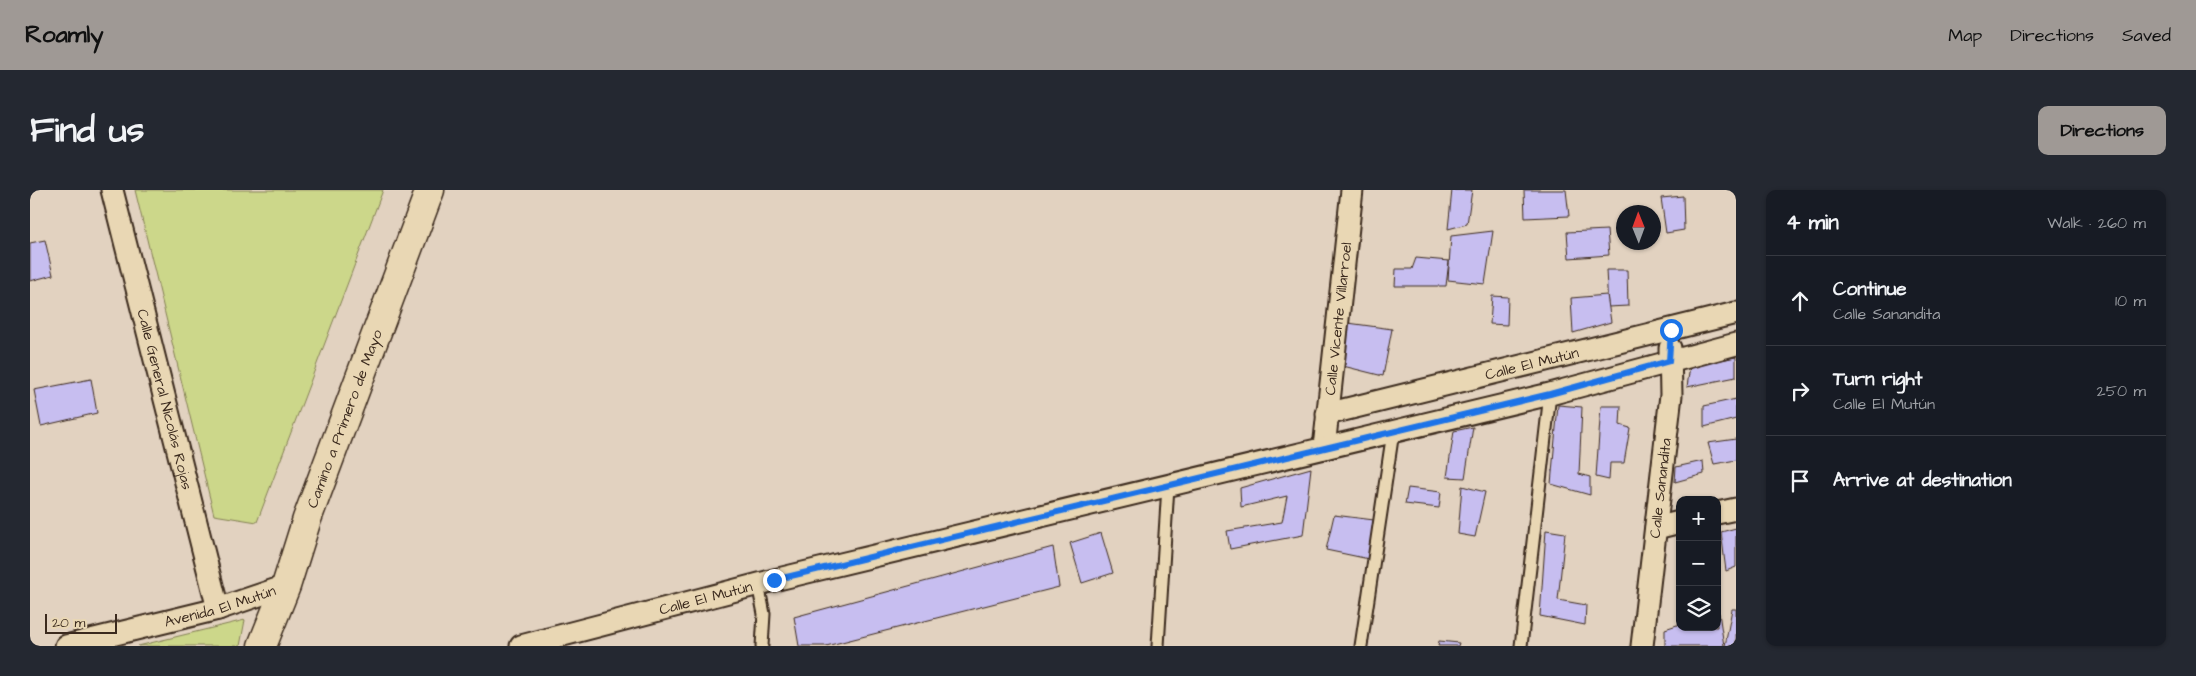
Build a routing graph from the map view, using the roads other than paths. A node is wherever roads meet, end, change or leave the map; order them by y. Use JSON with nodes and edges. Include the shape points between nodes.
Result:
{"nodes":[{"id":1,"x":112,"y":190,"type":"edge"},
{"id":2,"x":430,"y":190,"type":"edge"},
{"id":3,"x":1352,"y":190,"type":"edge"},
{"id":4,"x":1736,"y":313,"type":"edge"},
{"id":5,"x":1671,"y":330,"type":"junction"},
{"id":6,"x":1736,"y":344,"type":"edge"},
{"id":7,"x":1669,"y":361,"type":"junction"},
{"id":8,"x":1550,"y":394,"type":"junction"},
{"id":9,"x":1327,"y":414,"type":"junction"},
{"id":10,"x":1392,"y":432,"type":"junction"},
{"id":11,"x":1324,"y":448,"type":"junction"},
{"id":12,"x":1168,"y":486,"type":"junction"},
{"id":13,"x":1736,"y":508,"type":"edge"},
{"id":14,"x":1721,"y":512,"type":"edge"},
{"id":15,"x":1676,"y":523,"type":"edge"},
{"id":16,"x":1656,"y":528,"type":"junction"},
{"id":17,"x":758,"y":584,"type":"junction"},
{"id":18,"x":286,"y":586,"type":"junction"},
{"id":19,"x":218,"y":609,"type":"junction"},
{"id":20,"x":66,"y":646,"type":"edge"},
{"id":21,"x":262,"y":646,"type":"edge"},
{"id":22,"x":521,"y":646,"type":"edge"},
{"id":23,"x":762,"y":646,"type":"edge"},
{"id":24,"x":1158,"y":646,"type":"edge"},
{"id":25,"x":1361,"y":646,"type":"edge"},
{"id":26,"x":1521,"y":646,"type":"edge"},
{"id":27,"x":1642,"y":646,"type":"edge"}],
"edges":[{"from":1,"to":19,"type":"street","name":"Calle General Nicolás Rojas"},
{"from":2,"to":18,"type":"main road","name":"Camino a Primero de Mayo","via":[[306,520]]},
{"from":3,"to":9,"type":"street","name":"Calle Vicente Villarroel"},
{"from":4,"to":5,"type":"street","name":"Calle El Mutún"},
{"from":5,"to":7,"type":"street","name":"Calle Sanandita"},
{"from":5,"to":9,"type":"street","name":"Calle El Mutún"},
{"from":6,"to":7,"type":"street","name":"Calle El Mutún"},
{"from":7,"to":8,"type":"street","name":"Calle El Mutún"},
{"from":7,"to":16,"type":"street","name":"Calle Sanandita","via":[[1670,395]]},
{"from":8,"to":10,"type":"street","name":"Calle El Mutún"},
{"from":8,"to":26,"type":"lane"},
{"from":9,"to":11,"type":"street","name":"Calle Vicente Villarroel"},
{"from":10,"to":11,"type":"street","name":"Calle El Mutún"},
{"from":10,"to":25,"type":"lane"},
{"from":11,"to":12,"type":"street","name":"Calle El Mutún"},
{"from":12,"to":17,"type":"street","name":"Calle El Mutún"},
{"from":12,"to":24,"type":"lane"},
{"from":13,"to":14,"type":"street"},
{"from":15,"to":16,"type":"street"},
{"from":16,"to":27,"type":"street","name":"Calle Sanandita"},
{"from":17,"to":22,"type":"street","name":"Calle El Mutún"},
{"from":17,"to":23,"type":"lane","via":[[764,614]]},
{"from":18,"to":19,"type":"street","name":"Avenida El Mutún"},
{"from":18,"to":21,"type":"main road","name":"Camino a Primero de Mayo"},
{"from":19,"to":20,"type":"street","name":"Avenida El Mutún"}]}
